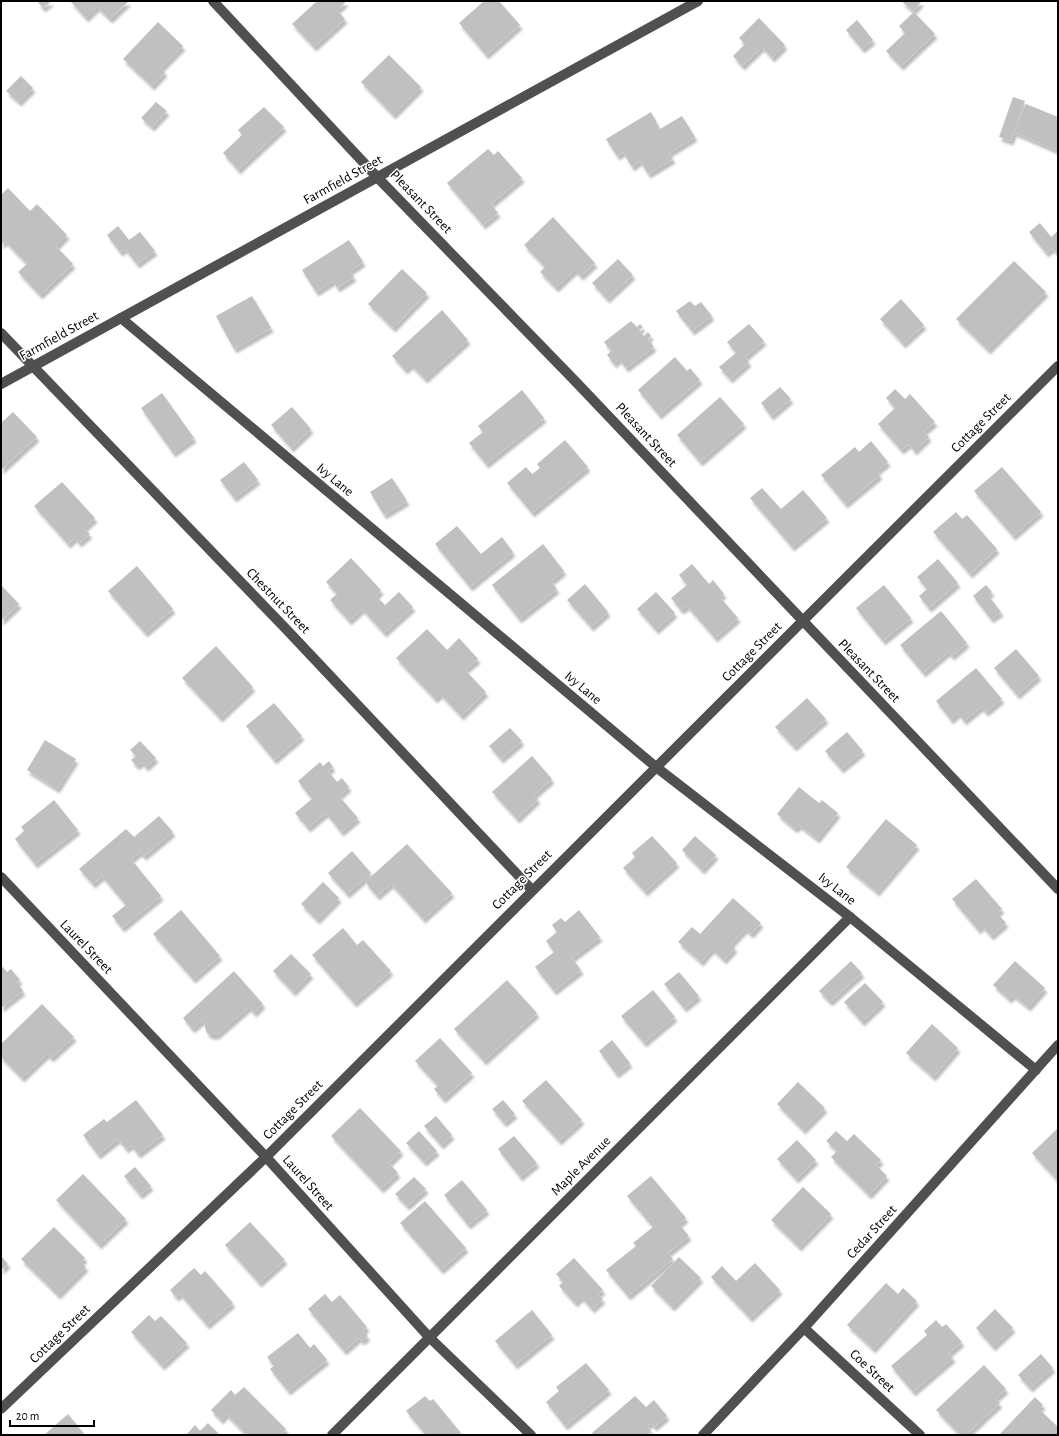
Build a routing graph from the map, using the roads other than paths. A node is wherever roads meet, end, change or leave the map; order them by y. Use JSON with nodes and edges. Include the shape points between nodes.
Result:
{"nodes":[{"id":1,"x":213,"y":1,"type":"edge"},
{"id":2,"x":698,"y":1,"type":"edge"},
{"id":3,"x":378,"y":177,"type":"junction"},
{"id":4,"x":121,"y":318,"type":"junction"},
{"id":5,"x":1,"y":333,"type":"edge"},
{"id":6,"x":32,"y":366,"type":"junction"},
{"id":7,"x":1058,"y":366,"type":"edge"},
{"id":8,"x":1,"y":384,"type":"edge"},
{"id":9,"x":802,"y":621,"type":"junction"},
{"id":10,"x":656,"y":767,"type":"junction"},
{"id":11,"x":1,"y":878,"type":"edge"},
{"id":12,"x":1058,"y":889,"type":"edge"},
{"id":13,"x":532,"y":890,"type":"junction"},
{"id":14,"x":850,"y":917,"type":"junction"},
{"id":15,"x":1058,"y":1044,"type":"edge"},
{"id":16,"x":1036,"y":1070,"type":"junction"},
{"id":17,"x":266,"y":1156,"type":"junction"},
{"id":18,"x":804,"y":1328,"type":"junction"},
{"id":19,"x":429,"y":1337,"type":"junction"},
{"id":20,"x":1,"y":1409,"type":"edge"},
{"id":21,"x":332,"y":1435,"type":"edge"},
{"id":22,"x":531,"y":1435,"type":"edge"},
{"id":23,"x":703,"y":1435,"type":"edge"},
{"id":24,"x":920,"y":1435,"type":"edge"}],
"edges":[{"from":1,"to":3,"type":"street","name":"Pleasant Street"},
{"from":2,"to":3,"type":"street","name":"Farmfield Street"},
{"from":3,"to":4,"type":"street","name":"Farmfield Street"},
{"from":3,"to":9,"type":"street","name":"Pleasant Street"},
{"from":4,"to":6,"type":"street","name":"Farmfield Street"},
{"from":4,"to":10,"type":"street","name":"Ivy Lane"},
{"from":5,"to":6,"type":"street","name":"Chestnut Street"},
{"from":6,"to":8,"type":"street","name":"Farmfield Street"},
{"from":6,"to":13,"type":"street","name":"Chestnut Street","via":[[287,630]]},
{"from":7,"to":9,"type":"street","name":"Cottage Street"},
{"from":9,"to":10,"type":"street","name":"Cottage Street"},
{"from":9,"to":12,"type":"street","name":"Pleasant Street"},
{"from":10,"to":13,"type":"street","name":"Cottage Street"},
{"from":10,"to":14,"type":"street","name":"Ivy Lane"},
{"from":11,"to":17,"type":"street","name":"Laurel Street"},
{"from":13,"to":17,"type":"street","name":"Cottage Street"},
{"from":14,"to":16,"type":"street","name":"Ivy Lane"},
{"from":14,"to":19,"type":"street","name":"Maple Avenue"},
{"from":15,"to":16,"type":"street","name":"Cedar Street"},
{"from":16,"to":18,"type":"street","name":"Cedar Street"},
{"from":17,"to":19,"type":"street","name":"Laurel Street"},
{"from":17,"to":20,"type":"street","name":"Cottage Street"},
{"from":18,"to":23,"type":"street","name":"Cedar Street"},
{"from":18,"to":24,"type":"street","name":"Coe Street"},
{"from":19,"to":21,"type":"street","name":"Maple Avenue"},
{"from":19,"to":22,"type":"street","name":"Laurel Street"}]}
